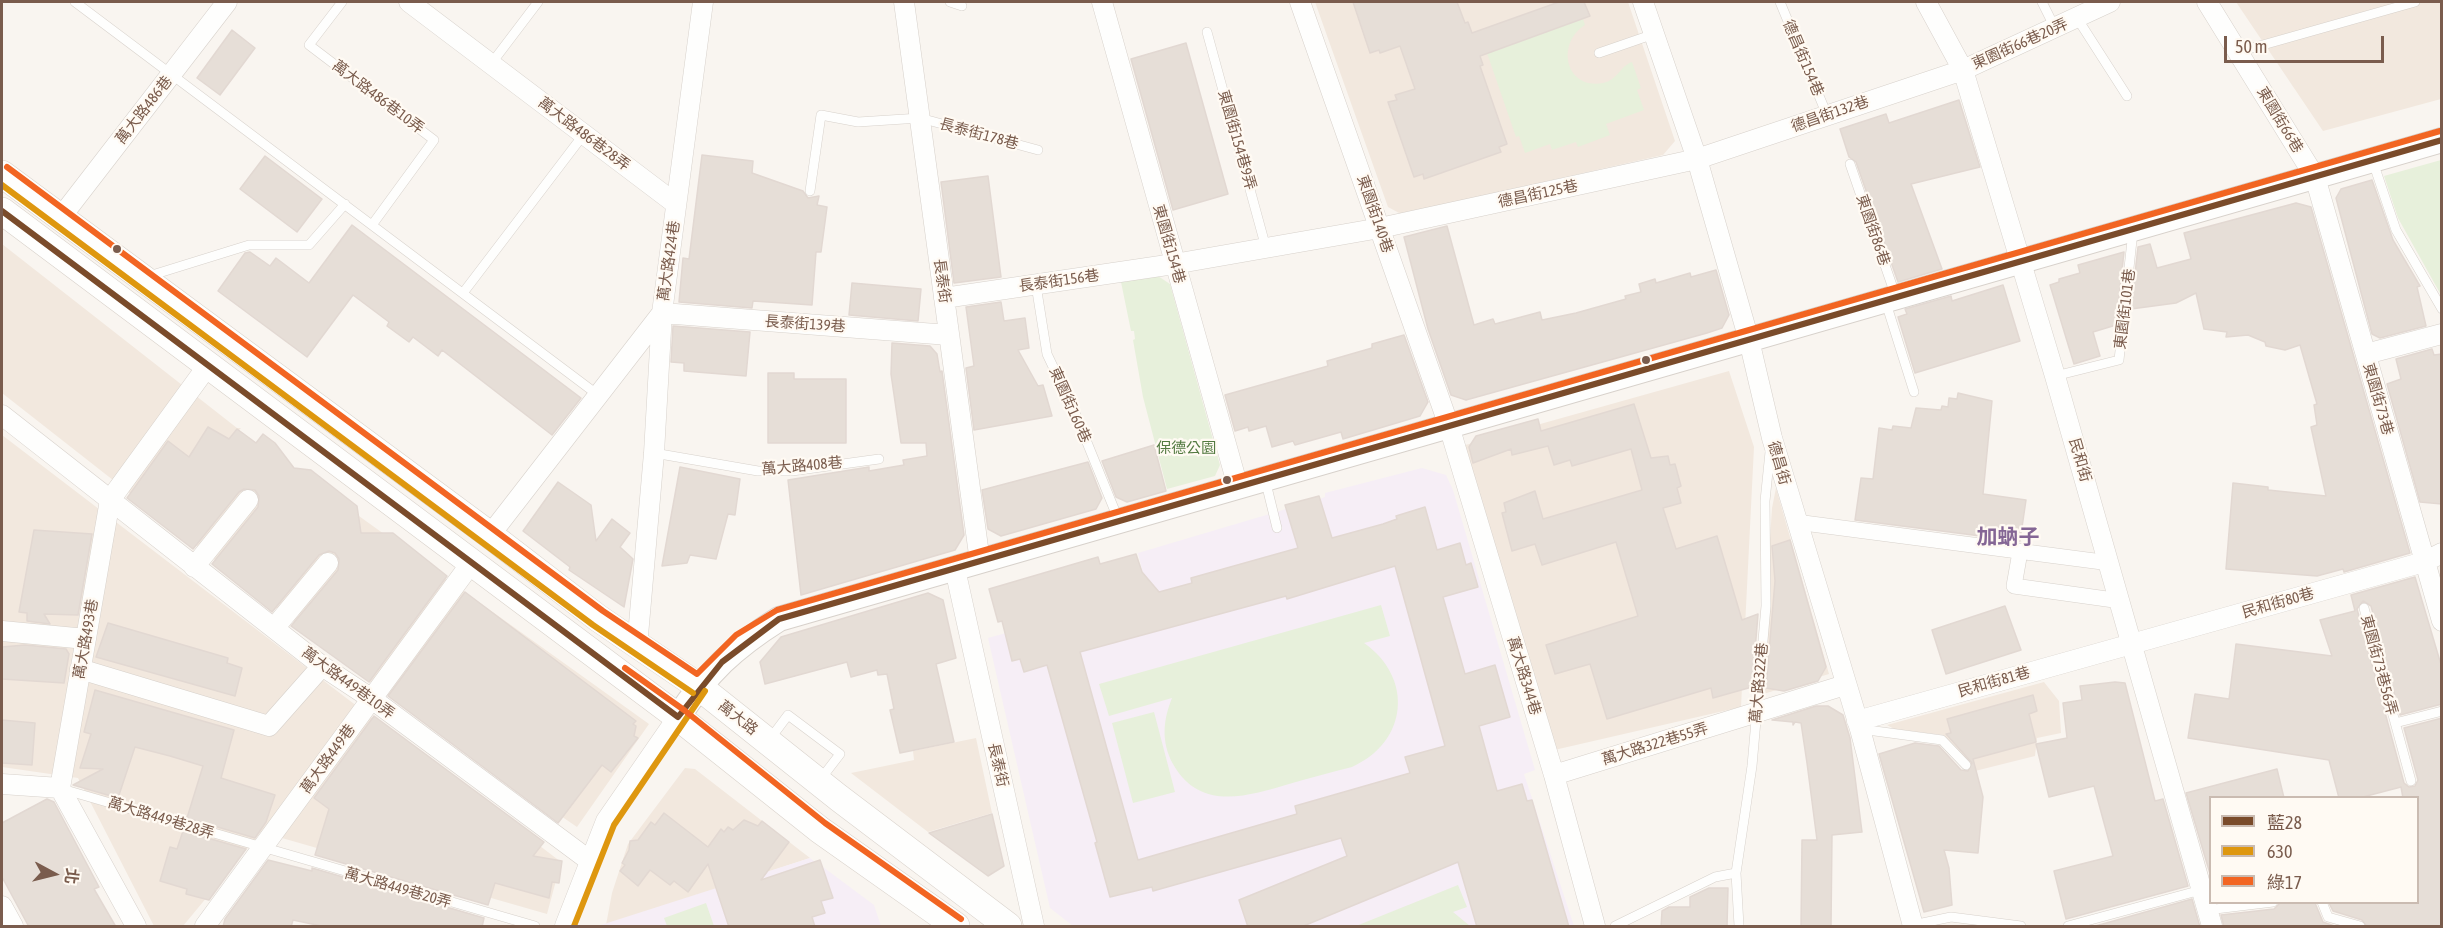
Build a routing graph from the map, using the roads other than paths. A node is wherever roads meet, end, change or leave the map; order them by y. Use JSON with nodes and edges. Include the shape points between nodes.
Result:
{"nodes":[{"id":1,"x":75,"y":2,"type":"edge"},
{"id":2,"x":227,"y":2,"type":"edge"},
{"id":3,"x":342,"y":2,"type":"edge"},
{"id":4,"x":409,"y":2,"type":"edge"},
{"id":5,"x":538,"y":2,"type":"edge"},
{"id":6,"x":703,"y":2,"type":"edge"},
{"id":7,"x":904,"y":2,"type":"edge"},
{"id":8,"x":950,"y":2,"type":"edge"},
{"id":9,"x":1102,"y":2,"type":"edge"},
{"id":10,"x":1300,"y":2,"type":"edge"},
{"id":11,"x":1643,"y":2,"type":"edge"},
{"id":12,"x":1779,"y":2,"type":"edge"},
{"id":13,"x":1926,"y":2,"type":"edge"},
{"id":14,"x":2042,"y":2,"type":"edge"},
{"id":15,"x":2110,"y":2,"type":"edge"},
{"id":16,"x":2207,"y":2,"type":"edge"},
{"id":17,"x":2415,"y":2,"type":"edge"},
{"id":18,"x":962,"y":6,"type":"dead end"},
{"id":19,"x":2077,"y":18,"type":"junction"},
{"id":20,"x":2055,"y":28,"type":"junction"},
{"id":21,"x":1207,"y":32,"type":"dead end"},
{"id":22,"x":1654,"y":34,"type":"junction"},
{"id":23,"x":2238,"y":52,"type":"junction"},
{"id":24,"x":1599,"y":53,"type":"dead end"},
{"id":25,"x":491,"y":64,"type":"junction"},
{"id":26,"x":1963,"y":70,"type":"junction"},
{"id":27,"x":172,"y":74,"type":"junction"},
{"id":28,"x":2127,"y":96,"type":"dead end"},
{"id":29,"x":1827,"y":115,"type":"junction"},
{"id":30,"x":920,"y":118,"type":"junction"},
{"id":31,"x":584,"y":134,"type":"junction"},
{"id":32,"x":2442,"y":140,"type":"edge"},
{"id":33,"x":1038,"y":150,"type":"dead end"},
{"id":34,"x":1696,"y":159,"type":"junction"},
{"id":35,"x":2372,"y":160,"type":"junction"},
{"id":36,"x":1850,"y":164,"type":"dead end"},
{"id":37,"x":2,"y":174,"type":"edge"},
{"id":38,"x":2315,"y":177,"type":"junction"},
{"id":39,"x":810,"y":191,"type":"dead end"},
{"id":40,"x":345,"y":204,"type":"junction"},
{"id":41,"x":676,"y":204,"type":"junction"},
{"id":42,"x":2,"y":211,"type":"edge"},
{"id":43,"x":61,"y":217,"type":"junction"},
{"id":44,"x":372,"y":225,"type":"junction"},
{"id":45,"x":1380,"y":228,"type":"junction"},
{"id":46,"x":2133,"y":229,"type":"junction"},
{"id":47,"x":1266,"y":248,"type":"junction"},
{"id":48,"x":2022,"y":261,"type":"junction"},
{"id":49,"x":1174,"y":264,"type":"junction"},
{"id":50,"x":144,"y":278,"type":"junction"},
{"id":51,"x":1036,"y":285,"type":"junction"},
{"id":52,"x":463,"y":293,"type":"junction"},
{"id":53,"x":944,"y":298,"type":"junction"},
{"id":54,"x":1891,"y":299,"type":"junction"},
{"id":55,"x":2442,"y":309,"type":"edge"},
{"id":56,"x":662,"y":313,"type":"junction"},
{"id":57,"x":2442,"y":334,"type":"edge"},
{"id":58,"x":949,"y":335,"type":"junction"},
{"id":59,"x":1749,"y":340,"type":"junction"},
{"id":60,"x":2366,"y":354,"type":"junction"},
{"id":61,"x":209,"y":364,"type":"junction"},
{"id":62,"x":2055,"y":376,"type":"junction"},
{"id":63,"x":1914,"y":392,"type":"dead end"},
{"id":64,"x":598,"y":395,"type":"junction"},
{"id":65,"x":2,"y":415,"type":"edge"},
{"id":66,"x":1449,"y":426,"type":"junction"},
{"id":67,"x":1772,"y":438,"type":"junction"},
{"id":68,"x":654,"y":453,"type":"junction"},
{"id":69,"x":879,"y":459,"type":"dead end"},
{"id":70,"x":1265,"y":479,"type":"junction"},
{"id":71,"x":1238,"y":487,"type":"junction"},
{"id":72,"x":110,"y":500,"type":"junction"},
{"id":73,"x":248,"y":500,"type":"dead end"},
{"id":74,"x":1119,"y":521,"type":"junction"},
{"id":75,"x":1796,"y":522,"type":"junction"},
{"id":76,"x":1277,"y":528,"type":"dead end"},
{"id":77,"x":490,"y":535,"type":"junction"},
{"id":78,"x":2020,"y":552,"type":"junction"},
{"id":79,"x":2433,"y":558,"type":"edge"},
{"id":80,"x":980,"y":561,"type":"junction"},
{"id":81,"x":472,"y":562,"type":"junction"},
{"id":82,"x":328,"y":563,"type":"dead end"},
{"id":83,"x":2110,"y":563,"type":"junction"},
{"id":84,"x":194,"y":567,"type":"junction"},
{"id":85,"x":955,"y":568,"type":"junction"},
{"id":86,"x":2121,"y":601,"type":"junction"},
{"id":87,"x":2364,"y":608,"type":"dead end"},
{"id":88,"x":2442,"y":621,"type":"edge"},
{"id":89,"x":275,"y":627,"type":"junction"},
{"id":90,"x":2,"y":631,"type":"edge"},
{"id":91,"x":86,"y":639,"type":"junction"},
{"id":92,"x":2132,"y":644,"type":"junction"},
{"id":93,"x":637,"y":646,"type":"junction"},
{"id":94,"x":322,"y":666,"type":"junction"},
{"id":95,"x":81,"y":669,"type":"junction"},
{"id":96,"x":698,"y":686,"type":"junction"},
{"id":97,"x":1845,"y":686,"type":"junction"},
{"id":98,"x":372,"y":699,"type":"junction"},
{"id":99,"x":2442,"y":711,"type":"edge"},
{"id":100,"x":1755,"y":714,"type":"junction"},
{"id":101,"x":678,"y":717,"type":"junction"},
{"id":102,"x":2395,"y":723,"type":"junction"},
{"id":103,"x":1858,"y":725,"type":"junction"},
{"id":104,"x":1966,"y":765,"type":"dead end"},
{"id":105,"x":1554,"y":775,"type":"junction"},
{"id":106,"x":2411,"y":781,"type":"dead end"},
{"id":107,"x":2,"y":784,"type":"edge"},
{"id":108,"x":60,"y":788,"type":"junction"},
{"id":109,"x":262,"y":849,"type":"junction"},
{"id":110,"x":590,"y":861,"type":"junction"},
{"id":111,"x":1736,"y":873,"type":"junction"},
{"id":112,"x":2201,"y":890,"type":"junction"},
{"id":113,"x":2269,"y":904,"type":"edge"},
{"id":114,"x":2322,"y":904,"type":"edge"},
{"id":115,"x":2,"y":906,"type":"edge"},
{"id":116,"x":2209,"y":918,"type":"edge"},
{"id":117,"x":1913,"y":926,"type":"edge"},
{"id":118,"x":13,"y":927,"type":"edge"},
{"id":119,"x":136,"y":927,"type":"edge"},
{"id":120,"x":205,"y":927,"type":"edge"},
{"id":121,"x":535,"y":927,"type":"edge"},
{"id":122,"x":565,"y":927,"type":"edge"},
{"id":123,"x":956,"y":927,"type":"edge"},
{"id":124,"x":1008,"y":927,"type":"edge"},
{"id":125,"x":1034,"y":927,"type":"edge"},
{"id":126,"x":1595,"y":927,"type":"edge"},
{"id":127,"x":1615,"y":927,"type":"edge"},
{"id":128,"x":1739,"y":927,"type":"edge"},
{"id":129,"x":2021,"y":927,"type":"edge"},
{"id":130,"x":2068,"y":927,"type":"edge"},
{"id":131,"x":2360,"y":927,"type":"edge"}],
"edges":[{"from":1,"to":27,"type":"lane"},
{"from":2,"to":27,"type":"street","name":"萬大路486巷"},
{"from":3,"to":44,"type":"lane","name":"萬大路486巷10弄","via":[[309,45],[434,140]]},
{"from":4,"to":25,"type":"street","name":"萬大路486巷28弄"},
{"from":5,"to":25,"type":"lane"},
{"from":6,"to":41,"type":"street","name":"萬大路424巷"},
{"from":7,"to":30,"type":"street","name":"長泰街"},
{"from":8,"to":18,"type":"lane"},
{"from":9,"to":49,"type":"street","name":"東園街154巷"},
{"from":10,"to":45,"type":"street","name":"東園街140巷"},
{"from":11,"to":22,"type":"street","name":"德昌街"},
{"from":12,"to":29,"type":"lane","name":"德昌街154巷"},
{"from":13,"to":26,"type":"street","name":"民和街"},
{"from":14,"to":20,"type":"lane"},
{"from":15,"to":19,"type":"street","name":"東園街66巷20弄"},
{"from":16,"to":23,"type":"street","name":"東園街66巷"},
{"from":17,"to":23,"type":"lane"},
{"from":19,"to":20,"type":"street","name":"東園街66巷20弄"},
{"from":19,"to":28,"type":"lane"},
{"from":20,"to":26,"type":"street","name":"東園街66巷20弄"},
{"from":21,"to":47,"type":"lane","name":"東園街154巷9弄"},
{"from":22,"to":24,"type":"lane"},
{"from":22,"to":34,"type":"street","name":"德昌街"},
{"from":23,"to":38,"type":"street","name":"東園街66巷"},
{"from":25,"to":31,"type":"street","name":"萬大路486巷28弄"},
{"from":26,"to":29,"type":"street","name":"德昌街132巷"},
{"from":26,"to":48,"type":"street","name":"民和街"},
{"from":27,"to":40,"type":"lane"},
{"from":27,"to":43,"type":"street","name":"萬大路486巷"},
{"from":29,"to":34,"type":"street","name":"德昌街132巷"},
{"from":30,"to":33,"type":"lane","name":"長泰街178巷"},
{"from":30,"to":39,"type":"lane","name":"長泰街178巷","via":[[858,122],[821,115]]},
{"from":30,"to":53,"type":"street","name":"長泰街"},
{"from":31,"to":41,"type":"street","name":"萬大路486巷28弄"},
{"from":31,"to":52,"type":"lane"},
{"from":32,"to":35,"type":"street"},
{"from":34,"to":45,"type":"street","name":"德昌街125巷"},
{"from":34,"to":59,"type":"street","name":"德昌街"},
{"from":35,"to":38,"type":"street"},
{"from":35,"to":55,"type":"lane","via":[[2396,230]]},
{"from":36,"to":54,"type":"lane","name":"東園街86巷"},
{"from":37,"to":43,"type":"main road","name":"萬大路"},
{"from":38,"to":46,"type":"street"},
{"from":38,"to":60,"type":"street","name":"東園街73巷"},
{"from":40,"to":44,"type":"lane"},
{"from":40,"to":50,"type":"lane","via":[[309,245],[249,245]]},
{"from":41,"to":56,"type":"street","name":"萬大路424巷"},
{"from":42,"to":61,"type":"main road"},
{"from":43,"to":50,"type":"main road","name":"萬大路"},
{"from":44,"to":52,"type":"lane"},
{"from":45,"to":47,"type":"street"},
{"from":45,"to":66,"type":"street","name":"東園街140巷"},
{"from":46,"to":48,"type":"street"},
{"from":46,"to":62,"type":"lane","name":"東園街101巷","via":[[2119,360]]},
{"from":47,"to":49,"type":"street"},
{"from":48,"to":54,"type":"street"},
{"from":48,"to":62,"type":"street","name":"民和街"},
{"from":49,"to":51,"type":"street","name":"長泰街156巷"},
{"from":49,"to":71,"type":"street","name":"東園街154巷"},
{"from":50,"to":77,"type":"main road","name":"萬大路"},
{"from":51,"to":53,"type":"street","name":"長泰街156巷"},
{"from":51,"to":74,"type":"lane","name":"東園街160巷","via":[[1047,354]]},
{"from":52,"to":64,"type":"lane"},
{"from":53,"to":58,"type":"street","name":"長泰街"},
{"from":54,"to":59,"type":"street"},
{"from":54,"to":63,"type":"lane","name":"東園街86巷"},
{"from":56,"to":58,"type":"street","name":"長泰街139巷"},
{"from":56,"to":64,"type":"street","name":"萬大路424巷"},
{"from":56,"to":68,"type":"street"},
{"from":57,"to":60,"type":"street"},
{"from":58,"to":80,"type":"street","name":"長泰街"},
{"from":59,"to":66,"type":"street"},
{"from":59,"to":67,"type":"street","name":"德昌街"},
{"from":60,"to":79,"type":"street","name":"東園街73巷"},
{"from":61,"to":72,"type":"street","name":"萬大路493巷"},
{"from":61,"to":81,"type":"main road"},
{"from":62,"to":83,"type":"street","name":"民和街"},
{"from":64,"to":77,"type":"street","name":"萬大路424巷"},
{"from":65,"to":72,"type":"street","name":"萬大路449巷10弄"},
{"from":66,"to":70,"type":"street"},
{"from":66,"to":105,"type":"street","name":"萬大路344巷"},
{"from":67,"to":75,"type":"street","name":"德昌街"},
{"from":67,"to":100,"type":"lane","name":"萬大路322巷","via":[[1765,501],[1766,606]]},
{"from":68,"to":69,"type":"lane","name":"萬大路408巷","via":[[758,471],[792,471]]},
{"from":68,"to":93,"type":"street"},
{"from":70,"to":71,"type":"street"},
{"from":70,"to":76,"type":"lane"},
{"from":71,"to":74,"type":"street"},
{"from":72,"to":84,"type":"street","name":"萬大路449巷10弄"},
{"from":72,"to":91,"type":"street","name":"萬大路493巷"},
{"from":73,"to":84,"type":"street"},
{"from":74,"to":80,"type":"street"},
{"from":75,"to":78,"type":"street"},
{"from":75,"to":97,"type":"street","name":"德昌街"},
{"from":77,"to":93,"type":"main road","name":"萬大路"},
{"from":78,"to":83,"type":"street"},
{"from":78,"to":86,"type":"street","via":[[2014,586]]},
{"from":79,"to":88,"type":"street","name":"東園街73巷"},
{"from":79,"to":92,"type":"street","name":"民和街80巷"},
{"from":80,"to":85,"type":"street"},
{"from":81,"to":98,"type":"street","name":"萬大路449巷"},
{"from":81,"to":101,"type":"main road"},
{"from":82,"to":89,"type":"street"},
{"from":83,"to":86,"type":"street","name":"民和街"},
{"from":84,"to":89,"type":"street","name":"萬大路449巷10弄"},
{"from":85,"to":96,"type":"street","via":[[779,619],[742,642]]},
{"from":85,"to":125,"type":"street","name":"長泰街"},
{"from":86,"to":92,"type":"street","name":"民和街"},
{"from":87,"to":102,"type":"lane","name":"東園街73巷56弄"},
{"from":89,"to":94,"type":"street","name":"萬大路449巷10弄"},
{"from":90,"to":91,"type":"street"},
{"from":91,"to":95,"type":"street","name":"萬大路493巷"},
{"from":92,"to":103,"type":"street","name":"民和街81巷"},
{"from":92,"to":112,"type":"street","name":"民和街"},
{"from":93,"to":96,"type":"main road","name":"萬大路"},
{"from":94,"to":95,"type":"street","via":[[269,726]]},
{"from":94,"to":98,"type":"street","name":"萬大路449巷10弄"},
{"from":95,"to":108,"type":"street","name":"萬大路493巷"},
{"from":96,"to":101,"type":"street"},
{"from":96,"to":124,"type":"main road","name":"萬大路"},
{"from":97,"to":100,"type":"street","name":"萬大路322巷55弄"},
{"from":97,"to":103,"type":"street","name":"德昌街"},
{"from":98,"to":109,"type":"street","name":"萬大路449巷"},
{"from":98,"to":110,"type":"street","name":"萬大路449巷10弄"},
{"from":99,"to":102,"type":"lane","name":"東園街73巷56弄"},
{"from":100,"to":105,"type":"street","name":"萬大路322巷55弄"},
{"from":100,"to":111,"type":"lane","name":"萬大路322巷","via":[[1752,766]]},
{"from":101,"to":110,"type":"street","via":[[618,801]]},
{"from":101,"to":123,"type":"main road","via":[[820,830]]},
{"from":102,"to":106,"type":"lane","name":"東園街73巷56弄"},
{"from":103,"to":104,"type":"lane","via":[[1942,740]]},
{"from":103,"to":117,"type":"street","name":"德昌街"},
{"from":105,"to":126,"type":"street","name":"萬大路344巷"},
{"from":107,"to":108,"type":"street"},
{"from":108,"to":109,"type":"lane","name":"萬大路449巷28弄"},
{"from":108,"to":119,"type":"street"},
{"from":109,"to":120,"type":"street","name":"萬大路449巷"},
{"from":109,"to":121,"type":"lane","name":"萬大路449巷20弄"},
{"from":110,"to":122,"type":"street"},
{"from":111,"to":127,"type":"lane","via":[[1715,877]]},
{"from":111,"to":128,"type":"lane","name":"萬大路322巷"},
{"from":112,"to":116,"type":"street","name":"民和街"},
{"from":112,"to":130,"type":"lane"},
{"from":113,"to":116,"type":"lane"},
{"from":114,"to":131,"type":"lane","via":[[2328,917]]},
{"from":115,"to":118,"type":"street"},
{"from":117,"to":129,"type":"lane","via":[[1951,917]]}]}
